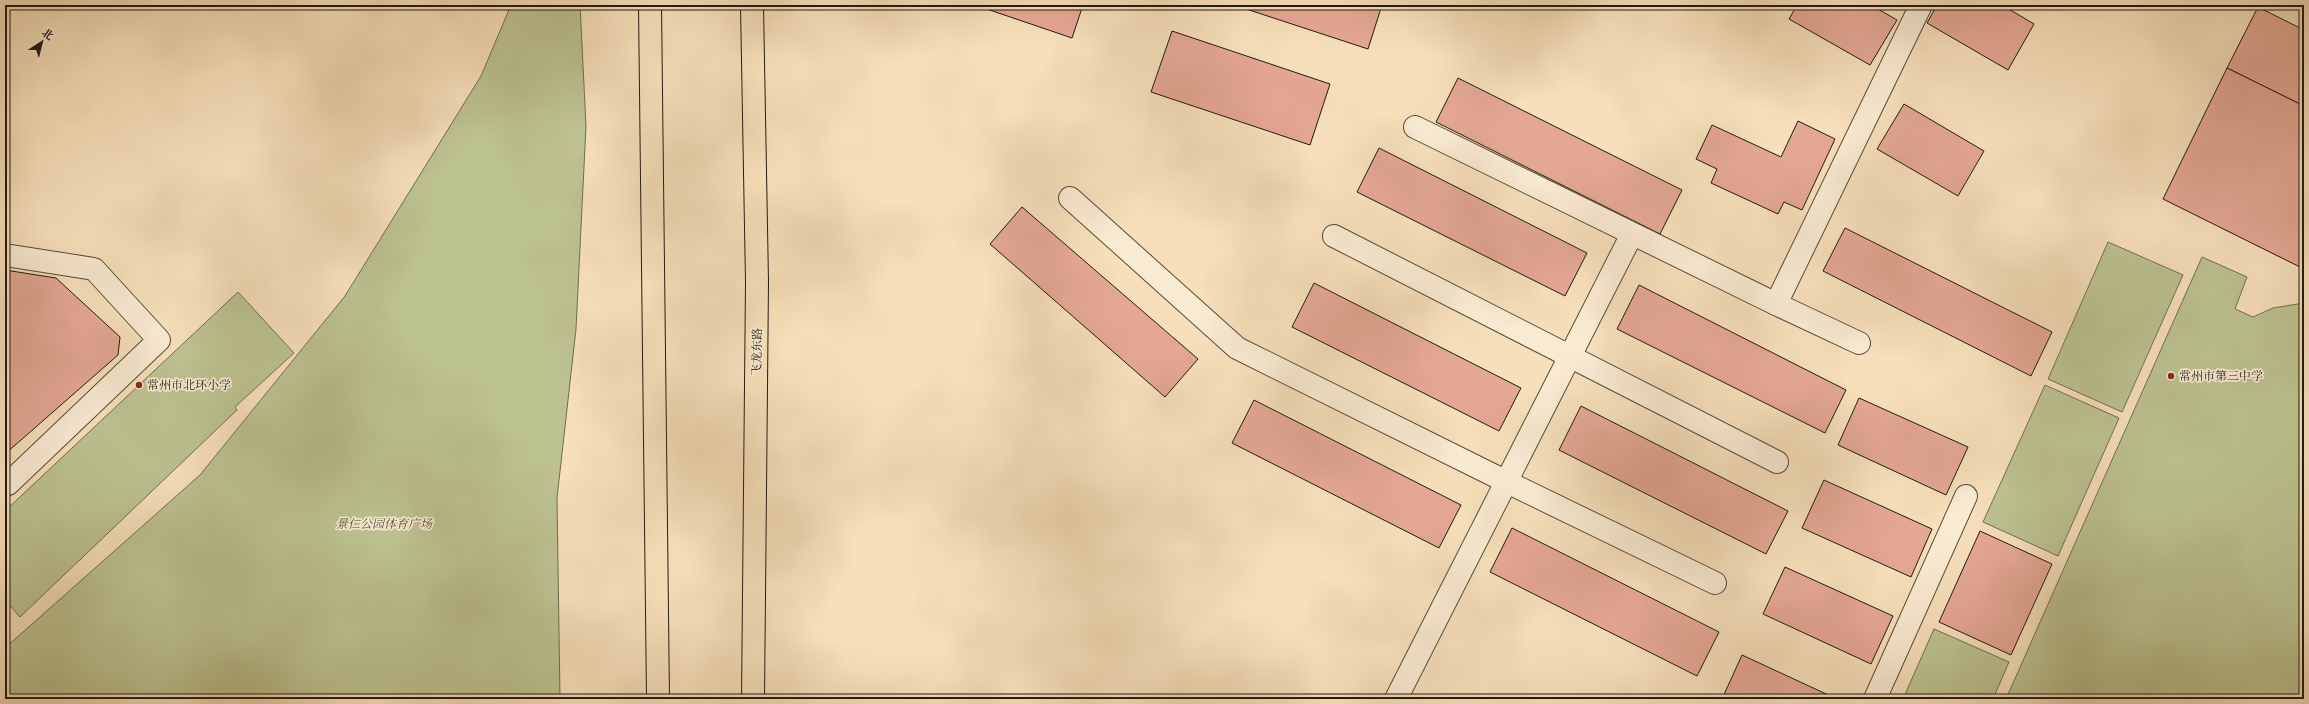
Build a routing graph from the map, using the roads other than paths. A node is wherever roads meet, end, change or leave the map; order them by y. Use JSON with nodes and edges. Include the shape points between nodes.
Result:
{"nodes":[{"id":1,"x":650,"y":5,"type":"edge"},
{"id":2,"x":752,"y":5,"type":"edge"},
{"id":3,"x":1921,"y":5,"type":"edge"},
{"id":4,"x":1415,"y":127,"type":"dead end"},
{"id":5,"x":1070,"y":198,"type":"dead end"},
{"id":6,"x":1632,"y":234,"type":"junction"},
{"id":7,"x":1334,"y":236,"type":"dead end"},
{"id":8,"x":5,"y":255,"type":"edge"},
{"id":9,"x":1776,"y":304,"type":"junction"},
{"id":10,"x":1859,"y":343,"type":"dead end"},
{"id":11,"x":1570,"y":356,"type":"junction"},
{"id":12,"x":1777,"y":462,"type":"dead end"},
{"id":13,"x":1507,"y":482,"type":"junction"},
{"id":14,"x":8,"y":484,"type":"dead end"},
{"id":15,"x":1966,"y":496,"type":"dead end"},
{"id":16,"x":1715,"y":583,"type":"dead end"},
{"id":17,"x":657,"y":696,"type":"edge"},
{"id":18,"x":753,"y":699,"type":"edge"},
{"id":19,"x":1396,"y":699,"type":"edge"},
{"id":20,"x":1875,"y":699,"type":"edge"}],
"edges":[{"from":1,"to":17,"type":"main road"},
{"from":2,"to":18,"type":"main road","name":"飞龙东路","via":[[757,282]]},
{"from":3,"to":9,"type":"lane"},
{"from":4,"to":6,"type":"lane"},
{"from":5,"to":13,"type":"lane","via":[[1237,348]]},
{"from":6,"to":9,"type":"lane"},
{"from":6,"to":11,"type":"lane"},
{"from":7,"to":11,"type":"lane"},
{"from":8,"to":14,"type":"lane","via":[[94,269],[159,340]]},
{"from":9,"to":10,"type":"lane"},
{"from":11,"to":12,"type":"lane"},
{"from":11,"to":13,"type":"lane"},
{"from":13,"to":16,"type":"lane"},
{"from":13,"to":19,"type":"lane"},
{"from":15,"to":20,"type":"lane"}]}
